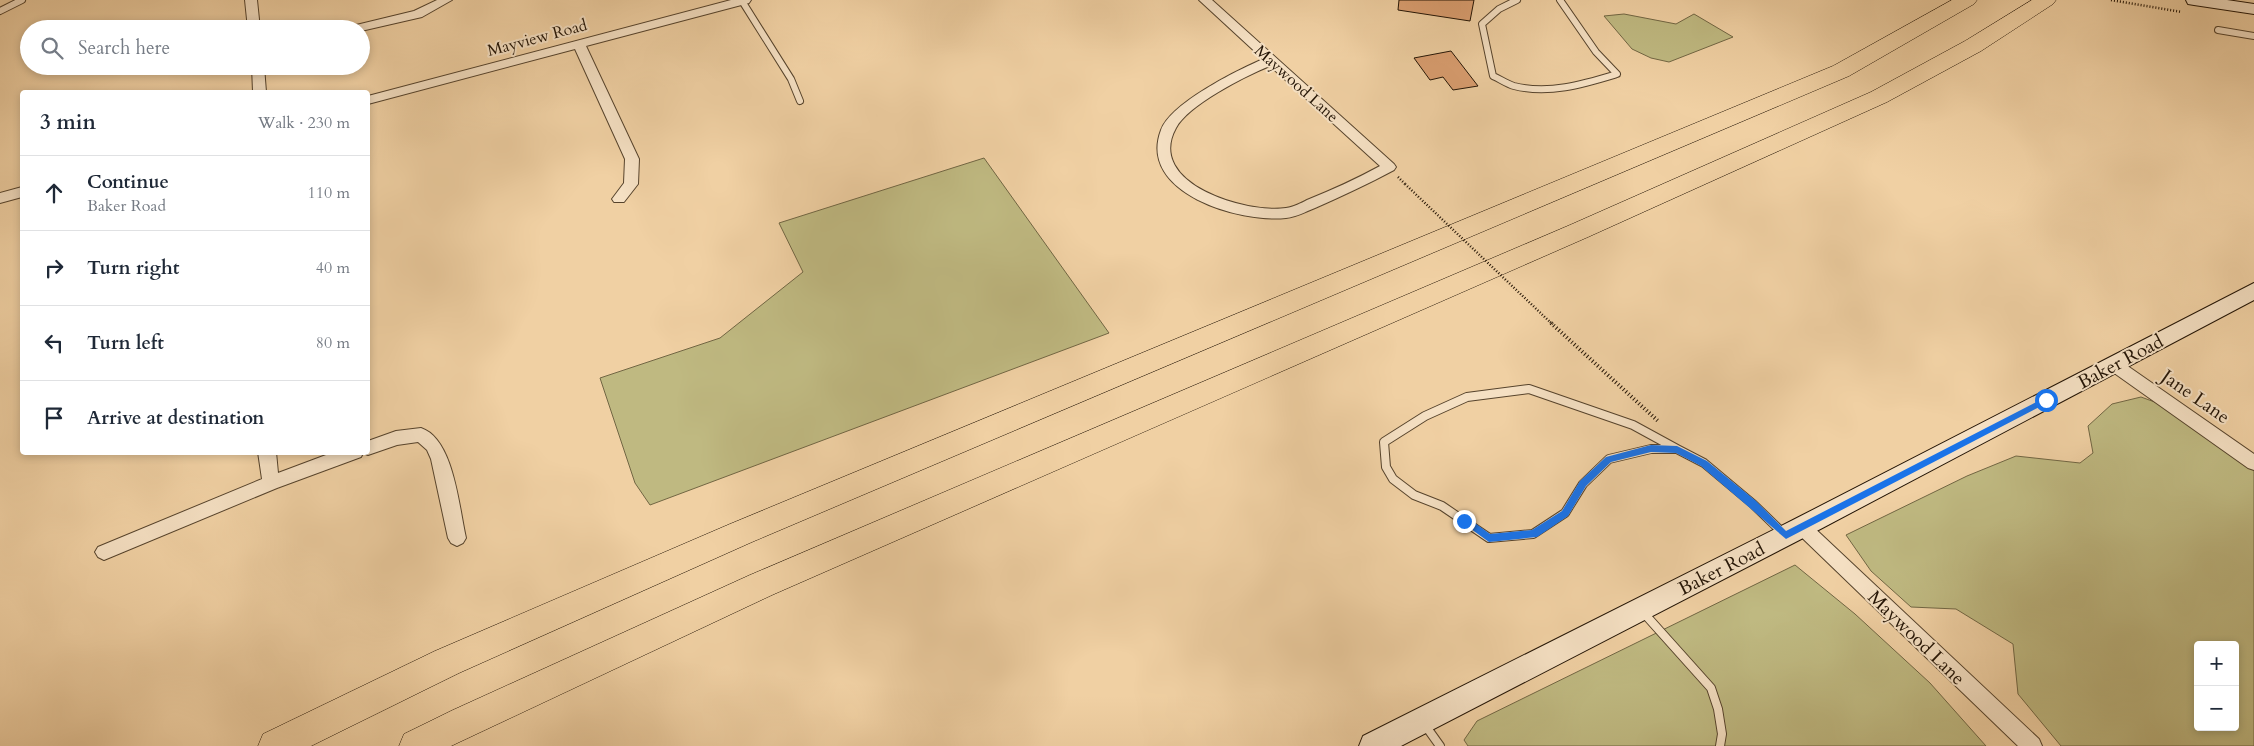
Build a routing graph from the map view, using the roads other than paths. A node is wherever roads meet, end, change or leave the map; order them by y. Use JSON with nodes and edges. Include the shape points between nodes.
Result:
{"nodes":[{"id":1,"x":22,"y":0,"type":"edge"},
{"id":2,"x":251,"y":0,"type":"edge"},
{"id":3,"x":446,"y":0,"type":"edge"},
{"id":4,"x":744,"y":0,"type":"edge"},
{"id":5,"x":1204,"y":0,"type":"edge"},
{"id":6,"x":1517,"y":0,"type":"edge"},
{"id":7,"x":1560,"y":0,"type":"edge"},
{"id":8,"x":1967,"y":0,"type":"edge"},
{"id":9,"x":2046,"y":0,"type":"edge"},
{"id":10,"x":2194,"y":0,"type":"edge"},
{"id":11,"x":2254,"y":9,"type":"edge"},
{"id":12,"x":0,"y":11,"type":"edge"},
{"id":13,"x":253,"y":20,"type":"edge"},
{"id":14,"x":370,"y":26,"type":"edge"},
{"id":15,"x":2218,"y":30,"type":"dead end"},
{"id":16,"x":2254,"y":36,"type":"edge"},
{"id":17,"x":579,"y":44,"type":"junction"},
{"id":18,"x":1272,"y":60,"type":"junction"},
{"id":19,"x":259,"y":75,"type":"edge"},
{"id":20,"x":260,"y":90,"type":"edge"},
{"id":21,"x":370,"y":99,"type":"edge"},
{"id":22,"x":800,"y":100,"type":"dead end"},
{"id":23,"x":1389,"y":167,"type":"joint"},
{"id":24,"x":20,"y":193,"type":"edge"},
{"id":25,"x":0,"y":198,"type":"edge"},
{"id":26,"x":619,"y":199,"type":"dead end"},
{"id":27,"x":2254,"y":291,"type":"edge"},
{"id":28,"x":2113,"y":364,"type":"junction"},
{"id":29,"x":370,"y":447,"type":"edge"},
{"id":30,"x":1677,"y":449,"type":"junction"},
{"id":31,"x":267,"y":455,"type":"edge"},
{"id":32,"x":347,"y":455,"type":"edge"},
{"id":33,"x":2254,"y":463,"type":"edge"},
{"id":34,"x":271,"y":483,"type":"junction"},
{"id":35,"x":1794,"y":531,"type":"junction"},
{"id":36,"x":457,"y":538,"type":"dead end"},
{"id":37,"x":104,"y":552,"type":"dead end"},
{"id":38,"x":1641,"y":609,"type":"junction"},
{"id":39,"x":1422,"y":721,"type":"junction"},
{"id":40,"x":275,"y":746,"type":"edge"},
{"id":41,"x":416,"y":746,"type":"edge"},
{"id":42,"x":1373,"y":746,"type":"edge"},
{"id":43,"x":1440,"y":746,"type":"edge"},
{"id":44,"x":1720,"y":746,"type":"edge"},
{"id":45,"x":2032,"y":746,"type":"edge"}],
"edges":[{"from":1,"to":12,"type":"lane"},
{"from":2,"to":13,"type":"street"},
{"from":3,"to":14,"type":"street","via":[[418,14]]},
{"from":4,"to":17,"type":"street","name":"Mayview Road"},
{"from":4,"to":22,"type":"lane"},
{"from":5,"to":18,"type":"street","name":"Maywood Lane"},
{"from":6,"to":7,"type":"lane","via":[[1498,8],[1482,24],[1493,76],[1514,86],[1551,89],[1574,87],[1617,74],[1596,52]]},
{"from":8,"to":40,"type":"highway","via":[[1841,71],[734,536],[447,662]]},
{"from":9,"to":41,"type":"highway","via":[[1973,46],[1879,97],[1579,231],[761,585]]},
{"from":10,"to":11,"type":"street"},
{"from":15,"to":16,"type":"lane"},
{"from":17,"to":21,"type":"street","name":"Mayview Road"},
{"from":17,"to":26,"type":"street","via":[[632,159],[631,184]]},
{"from":18,"to":23,"type":"street","name":"Maywood Lane"},
{"from":18,"to":23,"type":"street","via":[[1248,69],[1186,109],[1168,128],[1164,155],[1167,168],[1177,178],[1190,189],[1218,202],[1251,213],[1270,215],[1290,213]]},
{"from":19,"to":20,"type":"street"},
{"from":24,"to":25,"type":"street"},
{"from":27,"to":28,"type":"street","name":"Baker Road"},
{"from":28,"to":33,"type":"street","name":"Jane Lane"},
{"from":28,"to":35,"type":"street","name":"Baker Road"},
{"from":29,"to":36,"type":"street","via":[[396,438],[421,435],[433,445],[440,459]]},
{"from":30,"to":30,"type":"lane","via":[[1651,449],[1609,459],[1583,484],[1565,513],[1534,534],[1489,538],[1442,506],[1414,495],[1392,480],[1386,466],[1384,442],[1424,416],[1466,397],[1528,389],[1633,425]]},
{"from":30,"to":35,"type":"lane","via":[[1704,463],[1753,504]]},
{"from":31,"to":34,"type":"street"},
{"from":32,"to":34,"type":"street"},
{"from":34,"to":37,"type":"street"},
{"from":35,"to":38,"type":"street","name":"Baker Road"},
{"from":35,"to":45,"type":"street","name":"Maywood Lane"},
{"from":38,"to":39,"type":"street","name":"Baker Road"},
{"from":38,"to":44,"type":"lane","via":[[1711,688],[1722,734]]},
{"from":39,"to":42,"type":"street","name":"Baker Road"},
{"from":39,"to":43,"type":"lane"}]}
